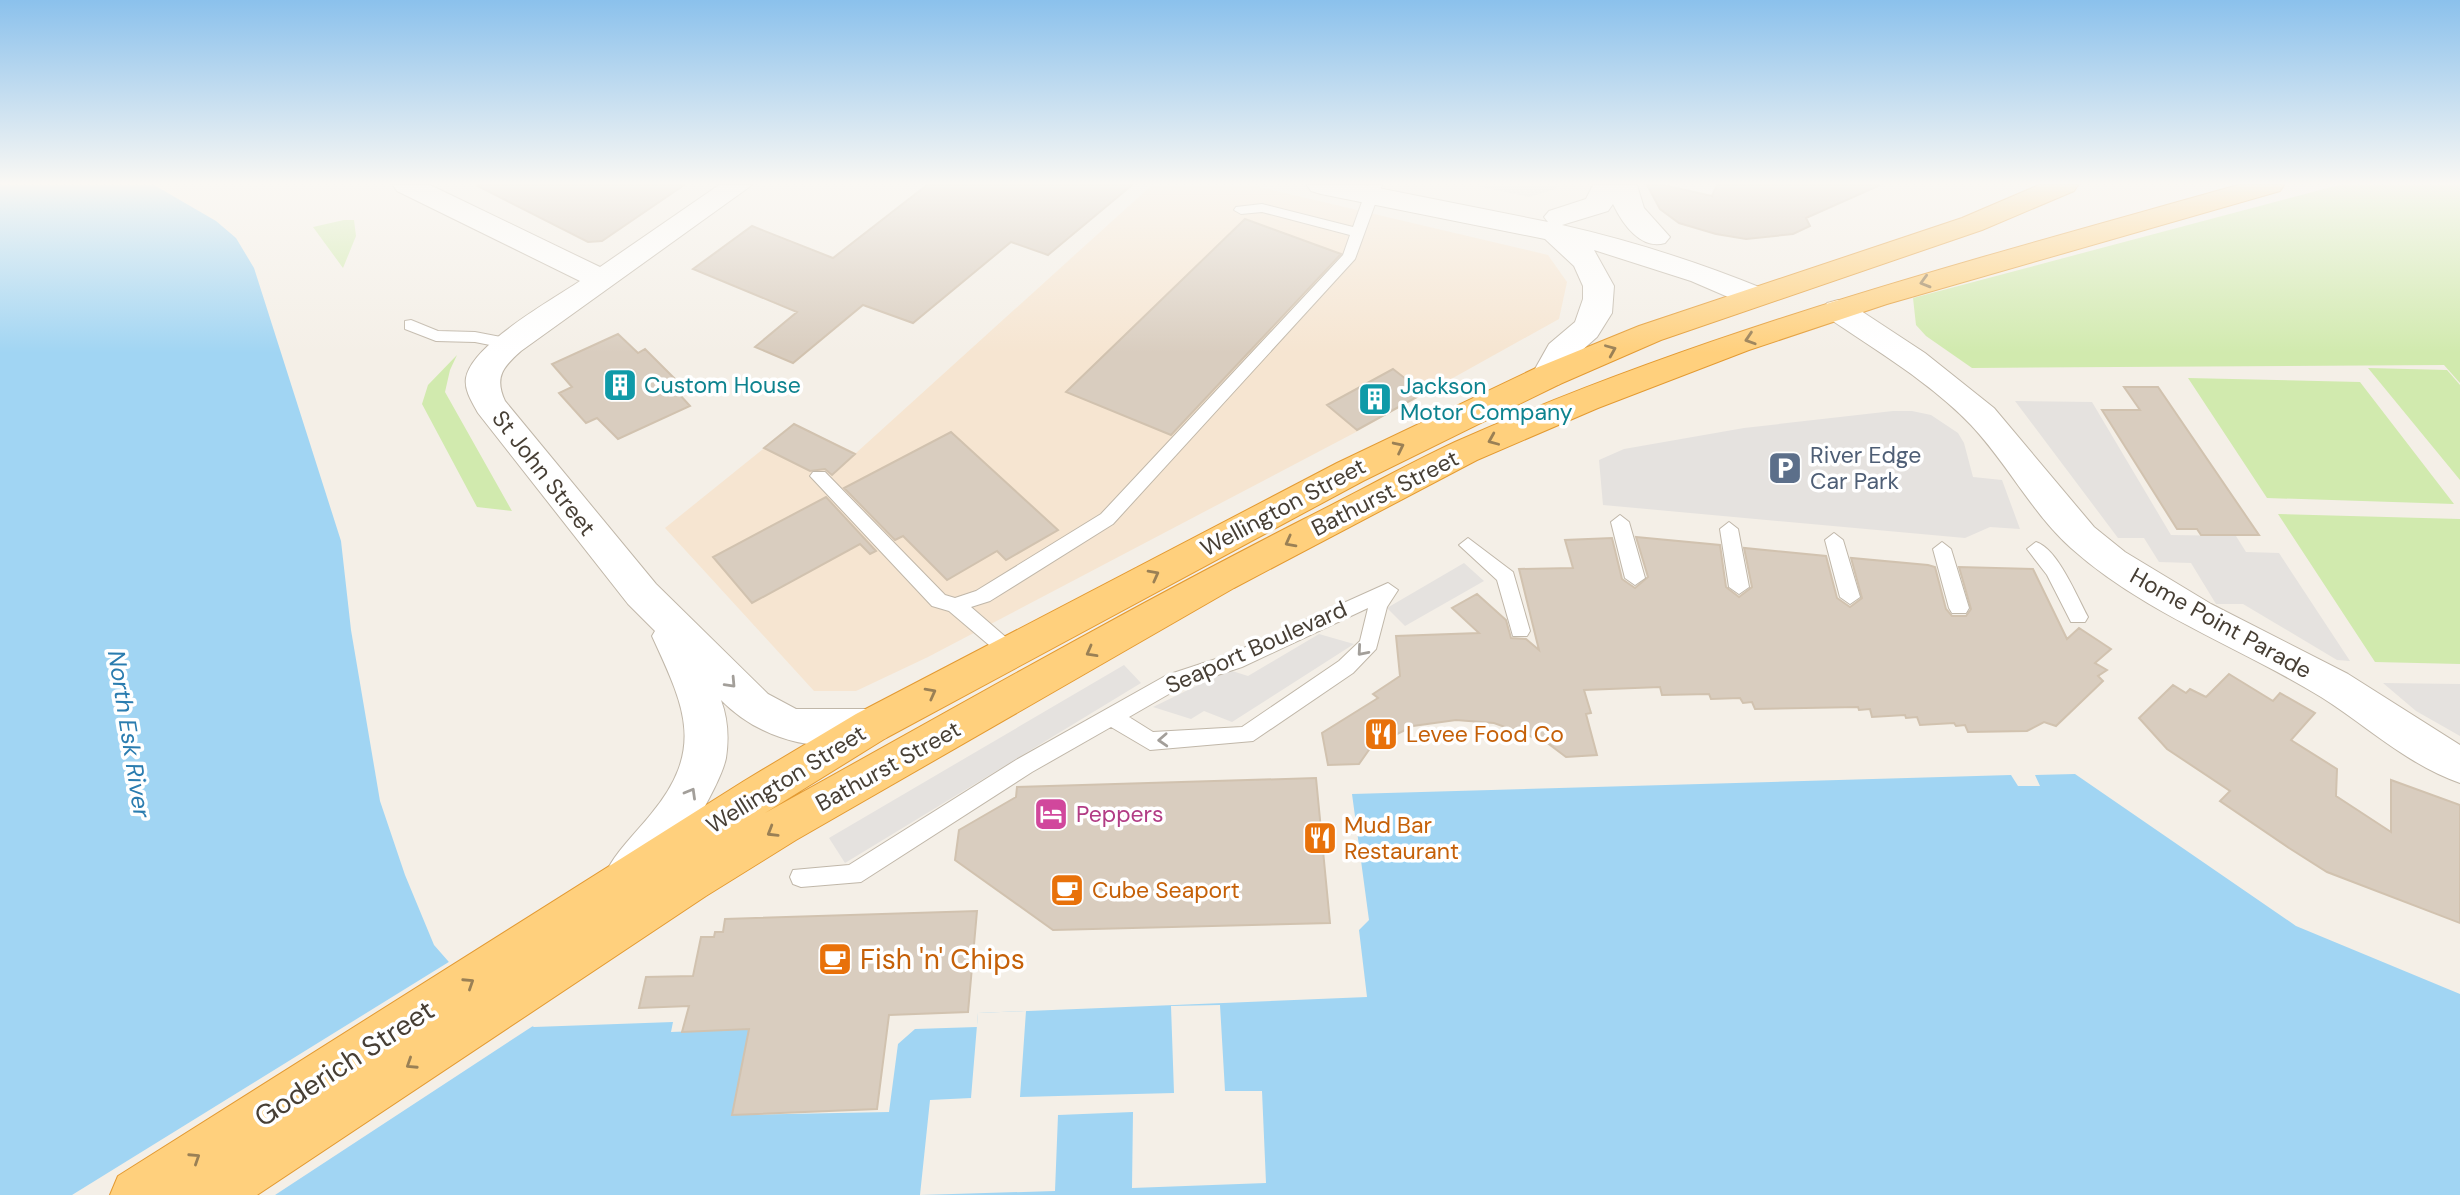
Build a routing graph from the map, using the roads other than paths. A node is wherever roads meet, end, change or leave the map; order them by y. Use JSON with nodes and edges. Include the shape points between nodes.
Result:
{"nodes":[{"id":1,"x":522,"y":241,"type":"edge"},
{"id":2,"x":659,"y":241,"type":"edge"},
{"id":3,"x":1356,"y":241,"type":"edge"},
{"id":4,"x":1572,"y":241,"type":"edge"},
{"id":5,"x":1605,"y":241,"type":"edge"},
{"id":6,"x":1663,"y":241,"type":"edge"},
{"id":7,"x":1947,"y":241,"type":"edge"},
{"id":8,"x":2069,"y":241,"type":"edge"},
{"id":9,"x":603,"y":280,"type":"junction"},
{"id":10,"x":1753,"y":296,"type":"junction"},
{"id":11,"x":1810,"y":306,"type":"junction"},
{"id":12,"x":411,"y":325,"type":"dead end"},
{"id":13,"x":510,"y":344,"type":"junction"},
{"id":14,"x":1548,"y":376,"type":"junction"},
{"id":15,"x":819,"y":476,"type":"dead end"},
{"id":16,"x":1620,"y":522,"type":"dead end"},
{"id":17,"x":1729,"y":529,"type":"dead end"},
{"id":18,"x":1834,"y":540,"type":"dead end"},
{"id":19,"x":1468,"y":545,"type":"dead end"},
{"id":20,"x":1942,"y":549,"type":"dead end"},
{"id":21,"x":2036,"y":549,"type":"dead end"},
{"id":22,"x":1635,"y":578,"type":"dead end"},
{"id":23,"x":1739,"y":587,"type":"dead end"},
{"id":24,"x":1850,"y":597,"type":"dead end"},
{"id":25,"x":955,"y":605,"type":"junction"},
{"id":26,"x":1959,"y":608,"type":"dead end"},
{"id":27,"x":2078,"y":617,"type":"dead end"},
{"id":28,"x":664,"y":618,"type":"junction"},
{"id":29,"x":1520,"y":631,"type":"dead end"},
{"id":30,"x":1009,"y":651,"type":"junction"},
{"id":31,"x":1113,"y":718,"type":"junction"},
{"id":32,"x":871,"y":726,"type":"junction"},
{"id":33,"x":2460,"y":765,"type":"edge"},
{"id":34,"x":801,"y":877,"type":"dead end"},
{"id":35,"x":619,"y":885,"type":"junction"},
{"id":36,"x":561,"y":946,"type":"junction"},
{"id":37,"x":137,"y":1195,"type":"edge"},
{"id":38,"x":210,"y":1195,"type":"edge"}],
"edges":[{"from":1,"to":9,"type":"street"},
{"from":2,"to":9,"type":"street","name":"St John Street"},
{"from":3,"to":25,"type":"lane","via":[[1350,256],[1107,519],[983,596]]},
{"from":4,"to":14,"type":"street","via":[[1590,262],[1598,302],[1588,328],[1558,354]]},
{"from":5,"to":10,"type":"street"},
{"from":6,"to":11,"type":"street","name":"Home Point Parade"},
{"from":7,"to":11,"type":"highway"},
{"from":8,"to":11,"type":"highway","name":"Bathurst Street","one_way":true},
{"from":9,"to":13,"type":"street","name":"St John Street"},
{"from":10,"to":11,"type":"highway"},
{"from":14,"to":10,"type":"highway","name":"Wellington Street","one_way":true},
{"from":11,"to":33,"type":"street","name":"Home Point Parade","via":[[1913,360],[1982,416],[2081,537],[2112,562],[2197,615],[2333,685]]},
{"from":11,"to":36,"type":"highway","name":"Bathurst Street","one_way":true,"via":[[1465,452],[1371,500],[1221,578],[690,882]]},
{"from":12,"to":13,"type":"lane","via":[[436,336]]},
{"from":13,"to":28,"type":"street","name":"St John Street","via":[[483,374],[482,387],[490,405]]},
{"from":30,"to":14,"type":"highway","name":"Wellington Street","one_way":true,"via":[[1369,462]]},
{"from":15,"to":25,"type":"lane","via":[[939,601]]},
{"from":16,"to":22,"type":"lane"},
{"from":17,"to":23,"type":"lane"},
{"from":18,"to":24,"type":"lane"},
{"from":19,"to":29,"type":"lane","via":[[1506,578]]},
{"from":20,"to":26,"type":"lane"},
{"from":21,"to":27,"type":"lane","via":[[2054,571]]},
{"from":25,"to":30,"type":"lane"},
{"from":28,"to":32,"type":"street","name":"St John Street","one_way":true,"via":[[753,706],[774,720],[798,728]]},
{"from":35,"to":28,"type":"street","one_way":true,"via":[[685,802],[706,755],[705,715]]},
{"from":32,"to":30,"type":"highway","name":"Wellington Street","one_way":true},
{"from":31,"to":31,"type":"lane","name":"Seaport Boulevard","one_way":true,"via":[[1174,681],[1235,661],[1388,590],[1378,606],[1369,644],[1360,654],[1246,735],[1150,741]]},
{"from":31,"to":34,"type":"lane","name":"Seaport Boulevard","via":[[1024,766],[853,875]]},
{"from":32,"to":35,"type":"highway","name":"Wellington Street"},
{"from":35,"to":36,"type":"highway","name":"Wellington Street"},
{"from":37,"to":36,"type":"highway","name":"Goderich Street","one_way":true},
{"from":36,"to":38,"type":"highway","name":"Goderich Street","one_way":true}]}
